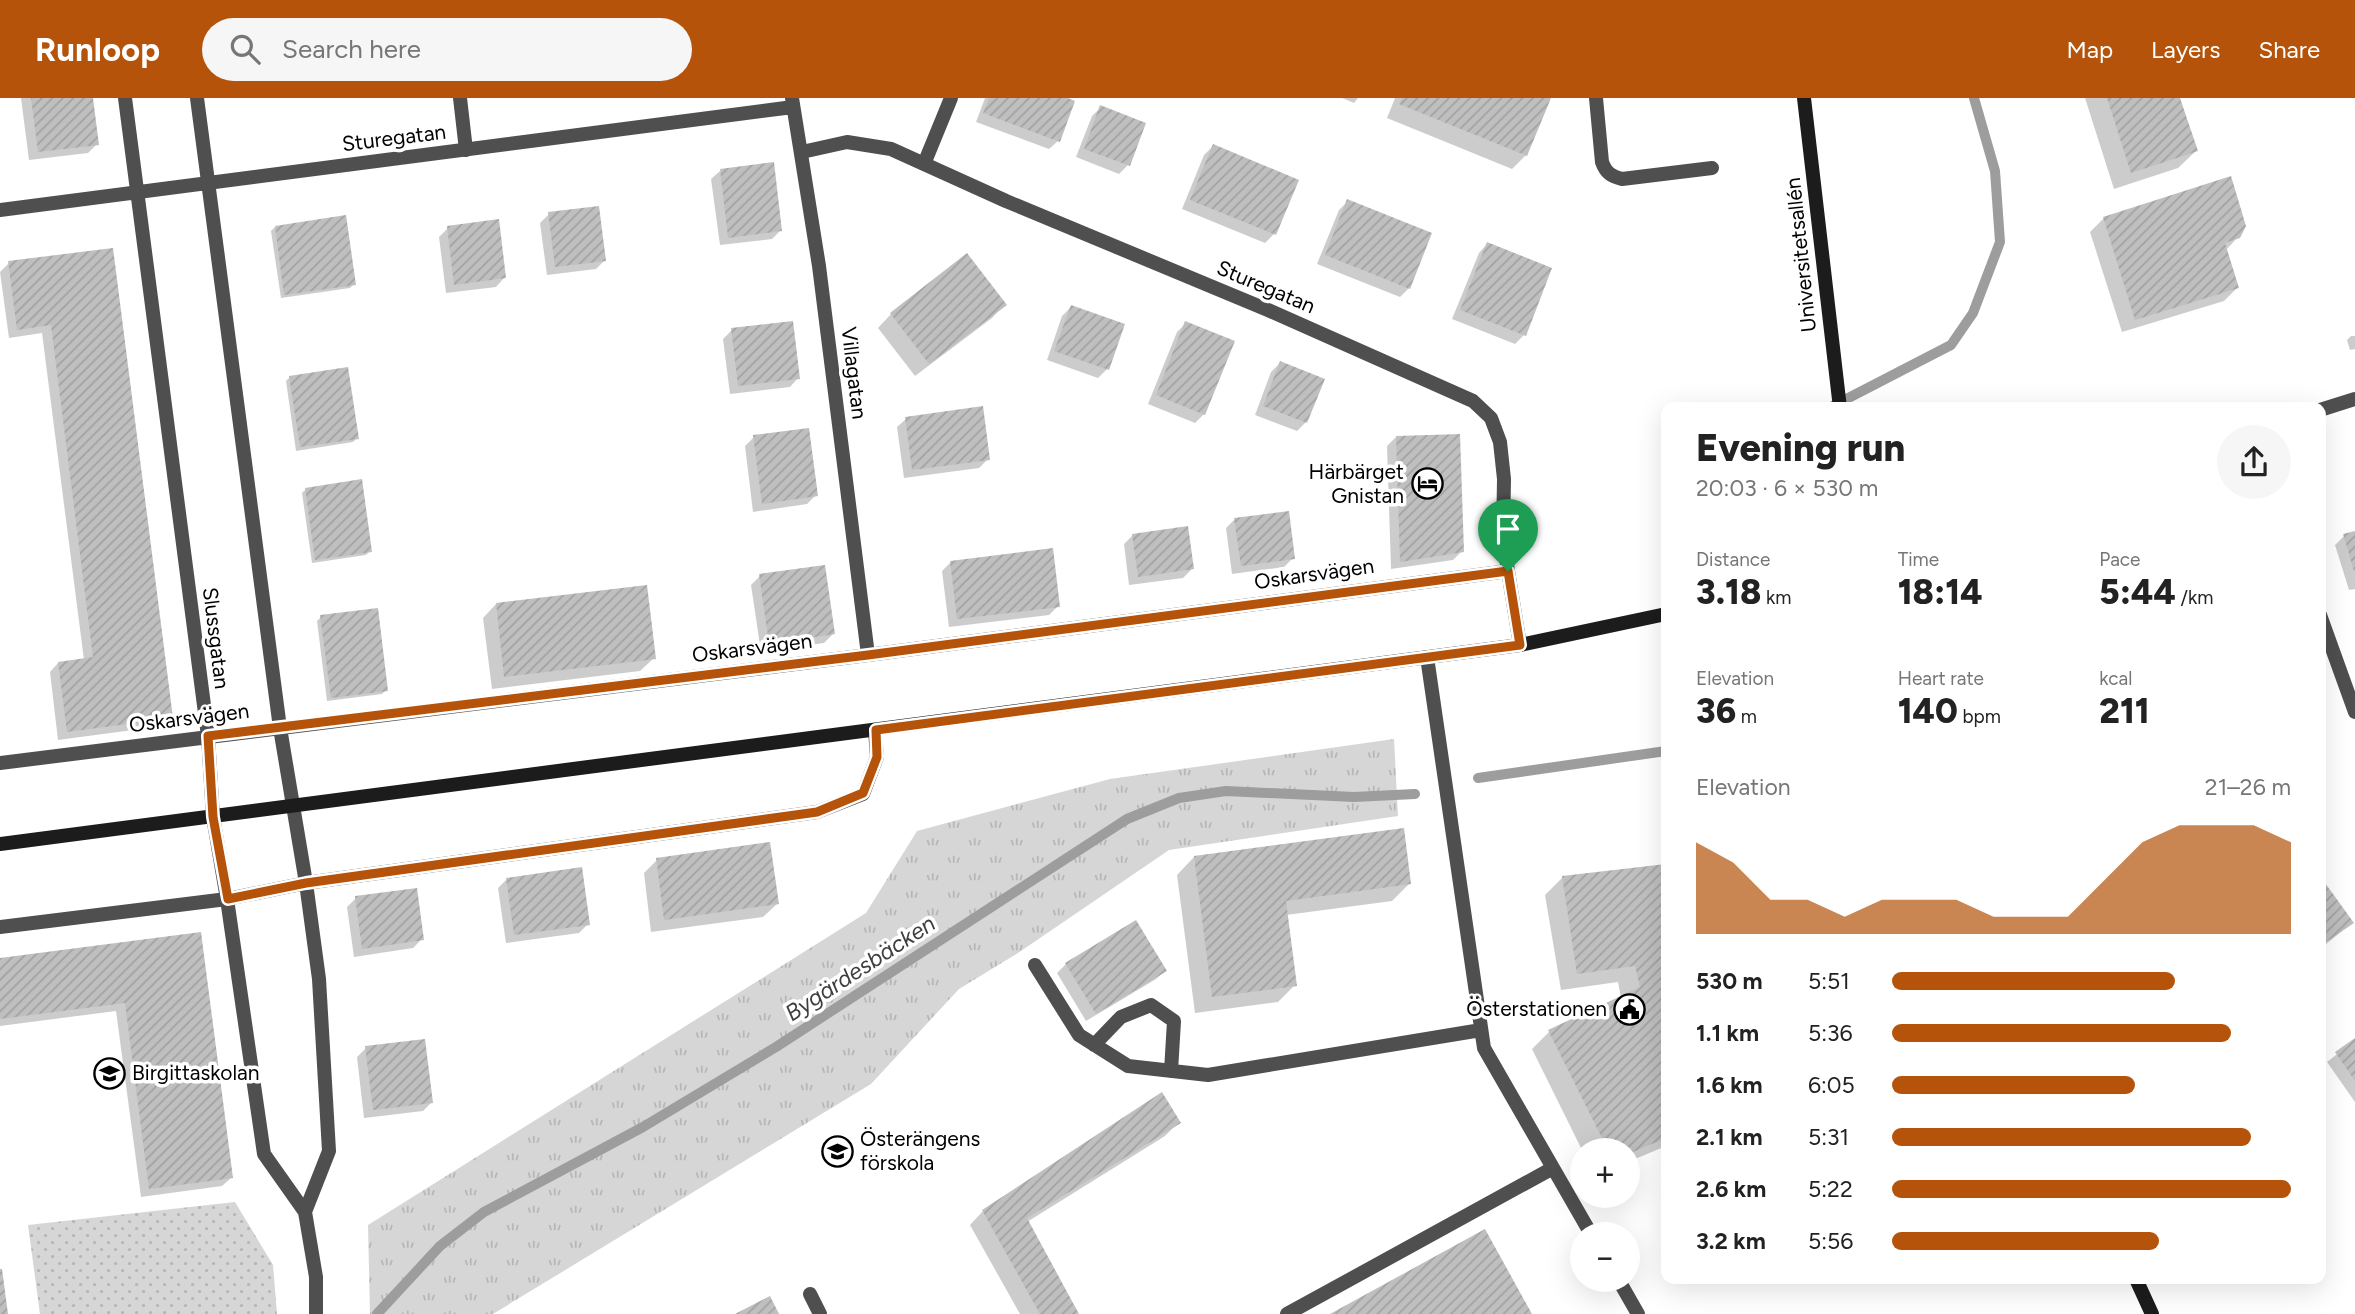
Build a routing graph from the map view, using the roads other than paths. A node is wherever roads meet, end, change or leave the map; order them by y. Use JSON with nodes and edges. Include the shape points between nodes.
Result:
{"nodes":[{"id":1,"x":125,"y":98,"type":"edge"},
{"id":2,"x":197,"y":98,"type":"edge"},
{"id":3,"x":460,"y":98,"type":"edge"},
{"id":4,"x":950,"y":98,"type":"edge"},
{"id":5,"x":1596,"y":98,"type":"edge"},
{"id":6,"x":1804,"y":98,"type":"edge"},
{"id":7,"x":792,"y":103,"type":"edge"},
{"id":8,"x":466,"y":150,"type":"junction"},
{"id":9,"x":802,"y":152,"type":"junction"},
{"id":10,"x":924,"y":164,"type":"junction"},
{"id":11,"x":1712,"y":168,"type":"dead end"},
{"id":12,"x":208,"y":183,"type":"junction"},
{"id":13,"x":137,"y":192,"type":"junction"},
{"id":14,"x":0,"y":210,"type":"edge"},
{"id":15,"x":2355,"y":399,"type":"edge"},
{"id":16,"x":1839,"y":402,"type":"edge"},
{"id":17,"x":2326,"y":409,"type":"edge"},
{"id":18,"x":1508,"y":571,"type":"junction"},
{"id":19,"x":1661,"y":615,"type":"edge"},
{"id":20,"x":2326,"y":632,"type":"edge"},
{"id":21,"x":1520,"y":645,"type":"junction"},
{"id":22,"x":868,"y":655,"type":"junction"},
{"id":23,"x":1426,"y":657,"type":"junction"},
{"id":24,"x":2355,"y":712,"type":"edge"},
{"id":25,"x":280,"y":727,"type":"junction"},
{"id":26,"x":876,"y":730,"type":"junction"},
{"id":27,"x":208,"y":736,"type":"junction"},
{"id":28,"x":0,"y":763,"type":"edge"},
{"id":29,"x":293,"y":807,"type":"junction"},
{"id":30,"x":213,"y":817,"type":"junction"},
{"id":31,"x":0,"y":844,"type":"edge"},
{"id":32,"x":306,"y":883,"type":"junction"},
{"id":33,"x":228,"y":899,"type":"junction"},
{"id":34,"x":0,"y":927,"type":"edge"},
{"id":35,"x":1035,"y":964,"type":"dead end"},
{"id":36,"x":1480,"y":1030,"type":"junction"},
{"id":37,"x":1094,"y":1045,"type":"junction"},
{"id":38,"x":1171,"y":1071,"type":"junction"},
{"id":39,"x":1553,"y":1168,"type":"junction"},
{"id":40,"x":305,"y":1212,"type":"junction"},
{"id":41,"x":1584,"y":1222,"type":"edge"},
{"id":42,"x":2138,"y":1284,"type":"edge"},
{"id":43,"x":1625,"y":1292,"type":"edge"},
{"id":44,"x":810,"y":1294,"type":"dead end"},
{"id":45,"x":316,"y":1314,"type":"edge"},
{"id":46,"x":820,"y":1314,"type":"edge"},
{"id":47,"x":1287,"y":1314,"type":"edge"},
{"id":48,"x":1638,"y":1314,"type":"edge"},
{"id":49,"x":2152,"y":1314,"type":"edge"}],
"edges":[{"from":1,"to":13,"type":"street","name":"Slussgatan"},
{"from":2,"to":12,"type":"street"},
{"from":3,"to":8,"type":"street"},
{"from":4,"to":10,"type":"street"},
{"from":5,"to":11,"type":"street","via":[[1602,162],[1612,176],[1622,179]]},
{"from":6,"to":16,"type":"street","name":"Universitetsallén"},
{"from":7,"to":8,"type":"street","name":"Sturegatan"},
{"from":7,"to":9,"type":"street","name":"Villagatan"},
{"from":8,"to":12,"type":"street","name":"Sturegatan"},
{"from":9,"to":10,"type":"street","name":"Sturegatan","via":[[848,142],[891,149]]},
{"from":9,"to":22,"type":"street","name":"Villagatan"},
{"from":10,"to":18,"type":"street","name":"Sturegatan","via":[[1473,401],[1491,418],[1500,442]]},
{"from":12,"to":13,"type":"street","name":"Sturegatan"},
{"from":12,"to":25,"type":"street"},
{"from":13,"to":14,"type":"street","name":"Sturegatan"},
{"from":13,"to":27,"type":"street","name":"Slussgatan"},
{"from":15,"to":17,"type":"street"},
{"from":18,"to":21,"type":"street","name":"Sturegatan"},
{"from":18,"to":22,"type":"street","name":"Oskarsvägen"},
{"from":19,"to":21,"type":"street"},
{"from":20,"to":24,"type":"street"},
{"from":21,"to":23,"type":"street"},
{"from":22,"to":25,"type":"street","name":"Oskarsvägen"},
{"from":23,"to":26,"type":"street"},
{"from":23,"to":36,"type":"street"},
{"from":25,"to":27,"type":"street","name":"Oskarsvägen"},
{"from":25,"to":29,"type":"street"},
{"from":26,"to":29,"type":"street"},
{"from":26,"to":32,"type":"street","via":[[877,757],[863,793],[817,812]]},
{"from":27,"to":28,"type":"street","name":"Oskarsvägen"},
{"from":27,"to":30,"type":"street","name":"Slussgatan"},
{"from":29,"to":30,"type":"street"},
{"from":29,"to":32,"type":"street"},
{"from":30,"to":31,"type":"street"},
{"from":30,"to":33,"type":"street","name":"Slussgatan"},
{"from":32,"to":33,"type":"street"},
{"from":32,"to":40,"type":"street","via":[[319,979],[329,1151]]},
{"from":33,"to":34,"type":"street"},
{"from":33,"to":40,"type":"street","name":"Slussgatan","via":[[264,1154]]},
{"from":35,"to":37,"type":"street","via":[[1079,1035]]},
{"from":36,"to":38,"type":"street","via":[[1208,1075]]},
{"from":36,"to":39,"type":"street","via":[[1483,1048]]},
{"from":37,"to":38,"type":"street","via":[[1128,1066]]},
{"from":37,"to":38,"type":"street","via":[[1121,1017],[1151,1005],[1174,1021]]},
{"from":39,"to":41,"type":"street"},
{"from":39,"to":47,"type":"street"},
{"from":40,"to":45,"type":"street","name":"Slussgatan","via":[[316,1277]]},
{"from":42,"to":49,"type":"street"},
{"from":43,"to":48,"type":"street"},
{"from":44,"to":46,"type":"street"}]}
